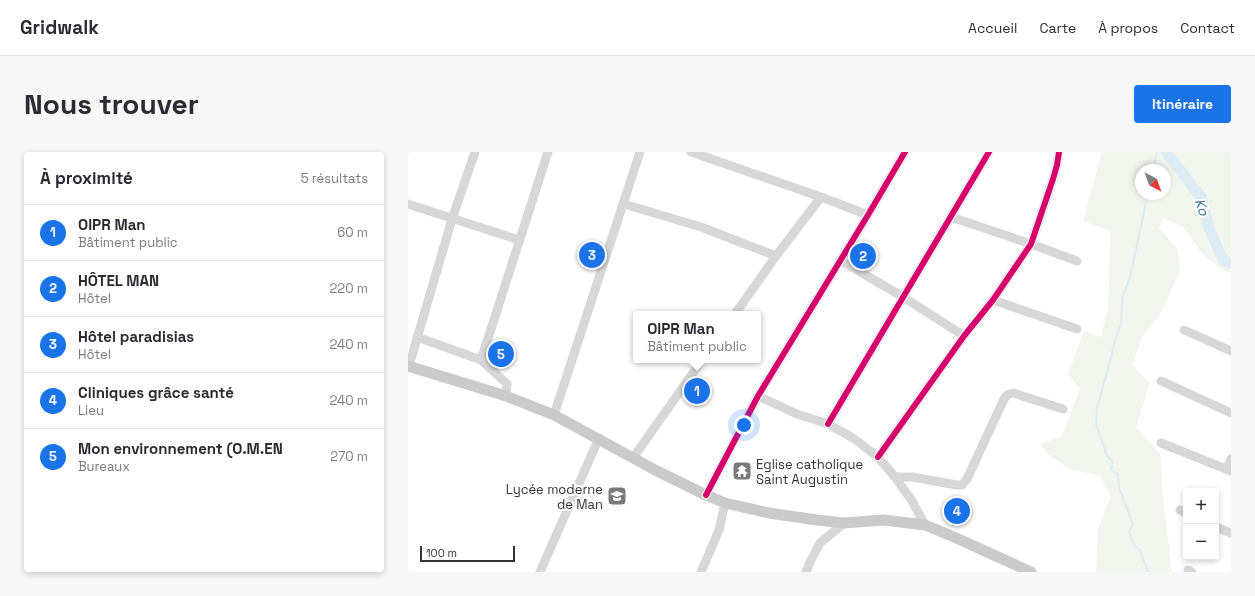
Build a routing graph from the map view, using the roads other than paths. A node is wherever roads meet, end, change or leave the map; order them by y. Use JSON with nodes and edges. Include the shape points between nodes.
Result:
{"nodes":[{"id":1,"x":475,"y":152,"type":"edge"},
{"id":2,"x":548,"y":152,"type":"edge"},
{"id":3,"x":640,"y":152,"type":"edge"},
{"id":4,"x":691,"y":152,"type":"edge"},
{"id":5,"x":904,"y":152,"type":"edge"},
{"id":6,"x":989,"y":152,"type":"edge"},
{"id":7,"x":1059,"y":152,"type":"edge"},
{"id":8,"x":716,"y":156,"type":"edge"},
{"id":9,"x":821,"y":197,"type":"junction"},
{"id":10,"x":408,"y":204,"type":"edge"},
{"id":11,"x":624,"y":204,"type":"junction"},
{"id":12,"x":868,"y":215,"type":"junction"},
{"id":13,"x":951,"y":217,"type":"junction"},
{"id":14,"x":452,"y":218,"type":"junction"},
{"id":15,"x":520,"y":240,"type":"junction"},
{"id":16,"x":1031,"y":244,"type":"junction"},
{"id":17,"x":776,"y":256,"type":"junction"},
{"id":18,"x":840,"y":260,"type":"junction"},
{"id":19,"x":1077,"y":261,"type":"dead end"},
{"id":20,"x":903,"y":297,"type":"junction"},
{"id":21,"x":993,"y":300,"type":"junction"},
{"id":22,"x":737,"y":311,"type":"edge"},
{"id":23,"x":1077,"y":329,"type":"dead end"},
{"id":24,"x":1184,"y":330,"type":"dead end"},
{"id":25,"x":964,"y":336,"type":"junction"},
{"id":26,"x":417,"y":337,"type":"junction"},
{"id":27,"x":1231,"y":351,"type":"edge"},
{"id":28,"x":481,"y":360,"type":"junction"},
{"id":29,"x":700,"y":363,"type":"edge"},
{"id":30,"x":408,"y":366,"type":"edge"},
{"id":31,"x":1161,"y":381,"type":"dead end"},
{"id":32,"x":506,"y":396,"type":"junction"},
{"id":33,"x":758,"y":396,"type":"junction"},
{"id":34,"x":1063,"y":409,"type":"dead end"},
{"id":35,"x":1231,"y":412,"type":"edge"},
{"id":36,"x":554,"y":415,"type":"junction"},
{"id":37,"x":828,"y":424,"type":"junction"},
{"id":38,"x":599,"y":438,"type":"junction"},
{"id":39,"x":1161,"y":444,"type":"dead end"},
{"id":40,"x":878,"y":456,"type":"junction"},
{"id":41,"x":633,"y":458,"type":"junction"},
{"id":42,"x":1231,"y":459,"type":"edge"},
{"id":43,"x":1229,"y":470,"type":"edge"},
{"id":44,"x":895,"y":477,"type":"junction"},
{"id":45,"x":706,"y":495,"type":"junction"},
{"id":46,"x":725,"y":503,"type":"junction"},
{"id":47,"x":844,"y":523,"type":"junction"},
{"id":48,"x":925,"y":525,"type":"junction"},
{"id":49,"x":1219,"y":528,"type":"edge"},
{"id":50,"x":1231,"y":534,"type":"edge"},
{"id":51,"x":540,"y":572,"type":"edge"},
{"id":52,"x":701,"y":572,"type":"edge"},
{"id":53,"x":806,"y":572,"type":"edge"},
{"id":54,"x":1031,"y":572,"type":"edge"}],
"edges":[{"from":1,"to":14,"type":"street"},
{"from":2,"to":15,"type":"street"},
{"from":3,"to":11,"type":"street"},
{"from":4,"to":8,"type":"street"},
{"from":5,"to":12,"type":"street"},
{"from":6,"to":13,"type":"street"},
{"from":7,"to":16,"type":"street","via":[[1054,179]]},
{"from":8,"to":9,"type":"street"},
{"from":9,"to":12,"type":"street"},
{"from":9,"to":17,"type":"street"},
{"from":10,"to":14,"type":"street"},
{"from":11,"to":17,"type":"street","via":[[701,227]]},
{"from":11,"to":36,"type":"street"},
{"from":12,"to":18,"type":"street"},
{"from":13,"to":16,"type":"street"},
{"from":13,"to":20,"type":"street"},
{"from":14,"to":15,"type":"street"},
{"from":14,"to":26,"type":"street"},
{"from":15,"to":28,"type":"street"},
{"from":16,"to":19,"type":"street"},
{"from":16,"to":21,"type":"street"},
{"from":17,"to":22,"type":"street"},
{"from":18,"to":20,"type":"street"},
{"from":18,"to":33,"type":"street"},
{"from":20,"to":25,"type":"street"},
{"from":20,"to":37,"type":"street"},
{"from":21,"to":23,"type":"street"},
{"from":21,"to":25,"type":"street"},
{"from":24,"to":27,"type":"street"},
{"from":25,"to":40,"type":"street"},
{"from":26,"to":28,"type":"street"},
{"from":26,"to":30,"type":"street"},
{"from":28,"to":32,"type":"street","via":[[507,384]]},
{"from":29,"to":41,"type":"street"},
{"from":30,"to":32,"type":"main road"},
{"from":31,"to":35,"type":"street"},
{"from":32,"to":36,"type":"main road"},
{"from":33,"to":37,"type":"street","via":[[797,414]]},
{"from":33,"to":45,"type":"street"},
{"from":34,"to":44,"type":"street","via":[[1010,393],[1004,399],[967,479],[962,484]]},
{"from":36,"to":38,"type":"main road"},
{"from":37,"to":40,"type":"street"},
{"from":38,"to":41,"type":"main road"},
{"from":38,"to":51,"type":"street"},
{"from":39,"to":43,"type":"street"},
{"from":40,"to":44,"type":"street"},
{"from":41,"to":45,"type":"main road"},
{"from":42,"to":43,"type":"street"},
{"from":44,"to":48,"type":"street"},
{"from":45,"to":46,"type":"main road"},
{"from":46,"to":47,"type":"main road","via":[[769,514]]},
{"from":46,"to":52,"type":"street","via":[[719,530]]},
{"from":47,"to":48,"type":"main road","via":[[883,520]]},
{"from":47,"to":53,"type":"street","via":[[820,543]]},
{"from":48,"to":54,"type":"main road"},
{"from":49,"to":50,"type":"street"}]}
